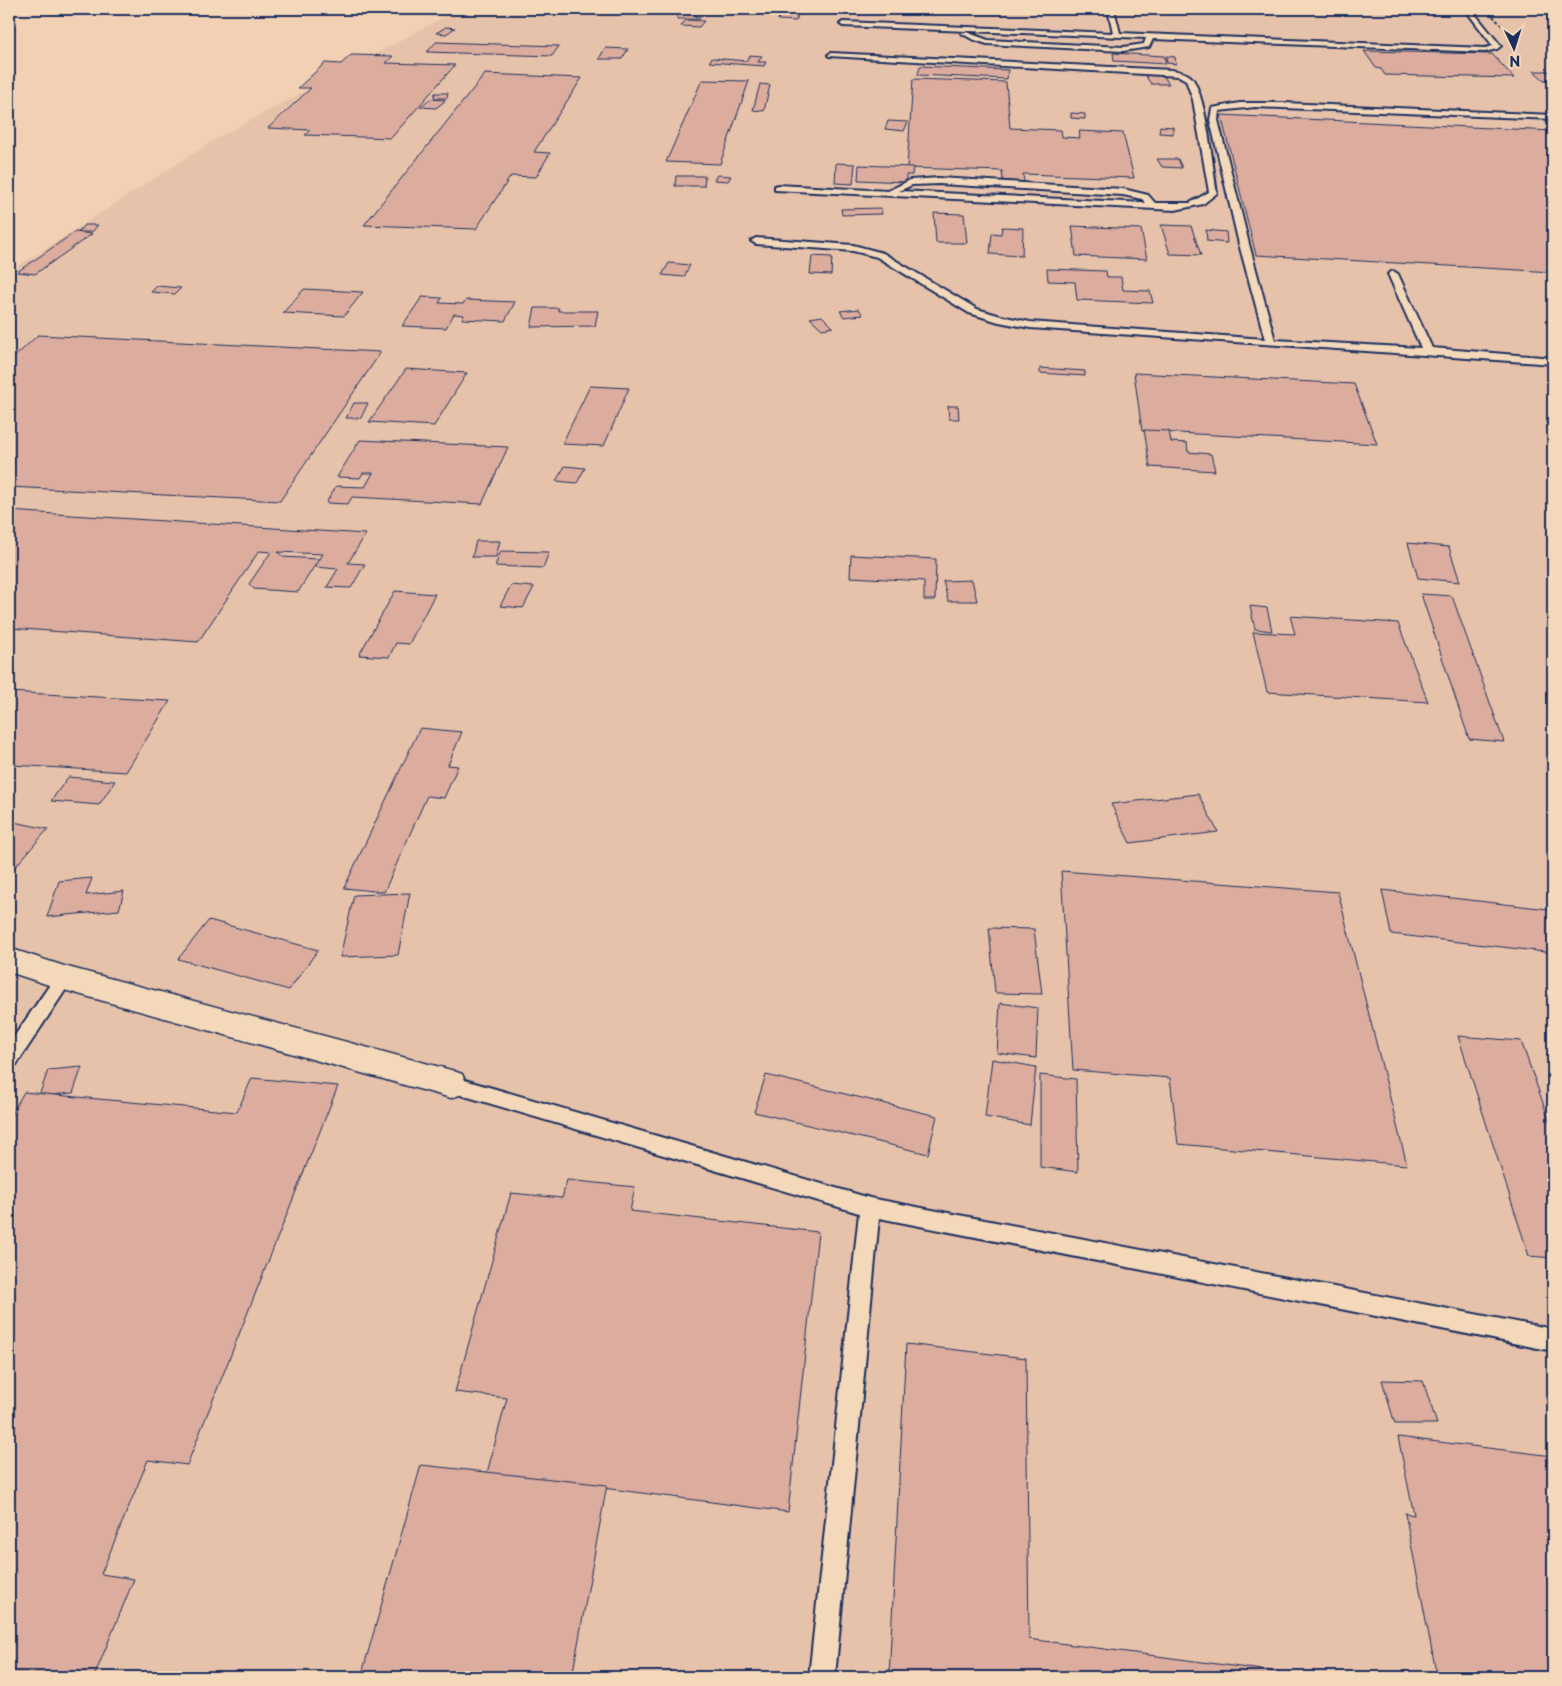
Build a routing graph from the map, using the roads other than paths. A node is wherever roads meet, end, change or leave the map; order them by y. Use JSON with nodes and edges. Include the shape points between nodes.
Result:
{"nodes":[{"id":1,"x":1112,"y":9,"type":"edge"},
{"id":2,"x":1468,"y":9,"type":"edge"},
{"id":3,"x":843,"y":24,"type":"dead end"},
{"id":4,"x":957,"y":29,"type":"junction"},
{"id":5,"x":1117,"y":36,"type":"junction"},
{"id":6,"x":1150,"y":37,"type":"junction"},
{"id":7,"x":831,"y":55,"type":"dead end"},
{"id":8,"x":1553,"y":117,"type":"edge"},
{"id":9,"x":778,"y":188,"type":"dead end"},
{"id":10,"x":889,"y":193,"type":"junction"},
{"id":11,"x":1153,"y":206,"type":"junction"},
{"id":12,"x":756,"y":241,"type":"dead end"},
{"id":13,"x":1393,"y":274,"type":"dead end"},
{"id":14,"x":1271,"y":343,"type":"junction"},
{"id":15,"x":1428,"y":351,"type":"junction"},
{"id":16,"x":1553,"y":361,"type":"edge"},
{"id":17,"x":9,"y":960,"type":"edge"},
{"id":18,"x":64,"y":978,"type":"junction"},
{"id":19,"x":9,"y":1059,"type":"edge"},
{"id":20,"x":451,"y":1084,"type":"joint"},
{"id":21,"x":870,"y":1207,"type":"junction"},
{"id":22,"x":1553,"y":1340,"type":"edge"},
{"id":23,"x":822,"y":1677,"type":"edge"}],
"edges":[{"from":1,"to":5,"type":"lane"},
{"from":2,"to":6,"type":"lane","via":[[1498,46]]},
{"from":3,"to":4,"type":"lane"},
{"from":4,"to":5,"type":"lane"},
{"from":4,"to":6,"type":"lane","via":[[987,42],[1123,49],[1147,46]]},
{"from":5,"to":6,"type":"lane"},
{"from":7,"to":11,"type":"lane","via":[[1185,75],[1191,80],[1198,100],[1213,193],[1205,201],[1191,206]]},
{"from":8,"to":14,"type":"lane","via":[[1302,106],[1238,106],[1215,110],[1214,120]]},
{"from":9,"to":10,"type":"lane"},
{"from":10,"to":11,"type":"lane"},
{"from":10,"to":11,"type":"lane","via":[[910,183],[939,181],[1123,192],[1145,197]]},
{"from":12,"to":14,"type":"lane","via":[[853,248],[880,255],[973,310],[999,319],[1030,325]]},
{"from":13,"to":15,"type":"lane"},
{"from":14,"to":15,"type":"lane"},
{"from":15,"to":16,"type":"lane"},
{"from":17,"to":18,"type":"street"},
{"from":18,"to":19,"type":"lane"},
{"from":18,"to":20,"type":"street"},
{"from":20,"to":21,"type":"lane"},
{"from":21,"to":22,"type":"lane"},
{"from":21,"to":23,"type":"lane"}]}
